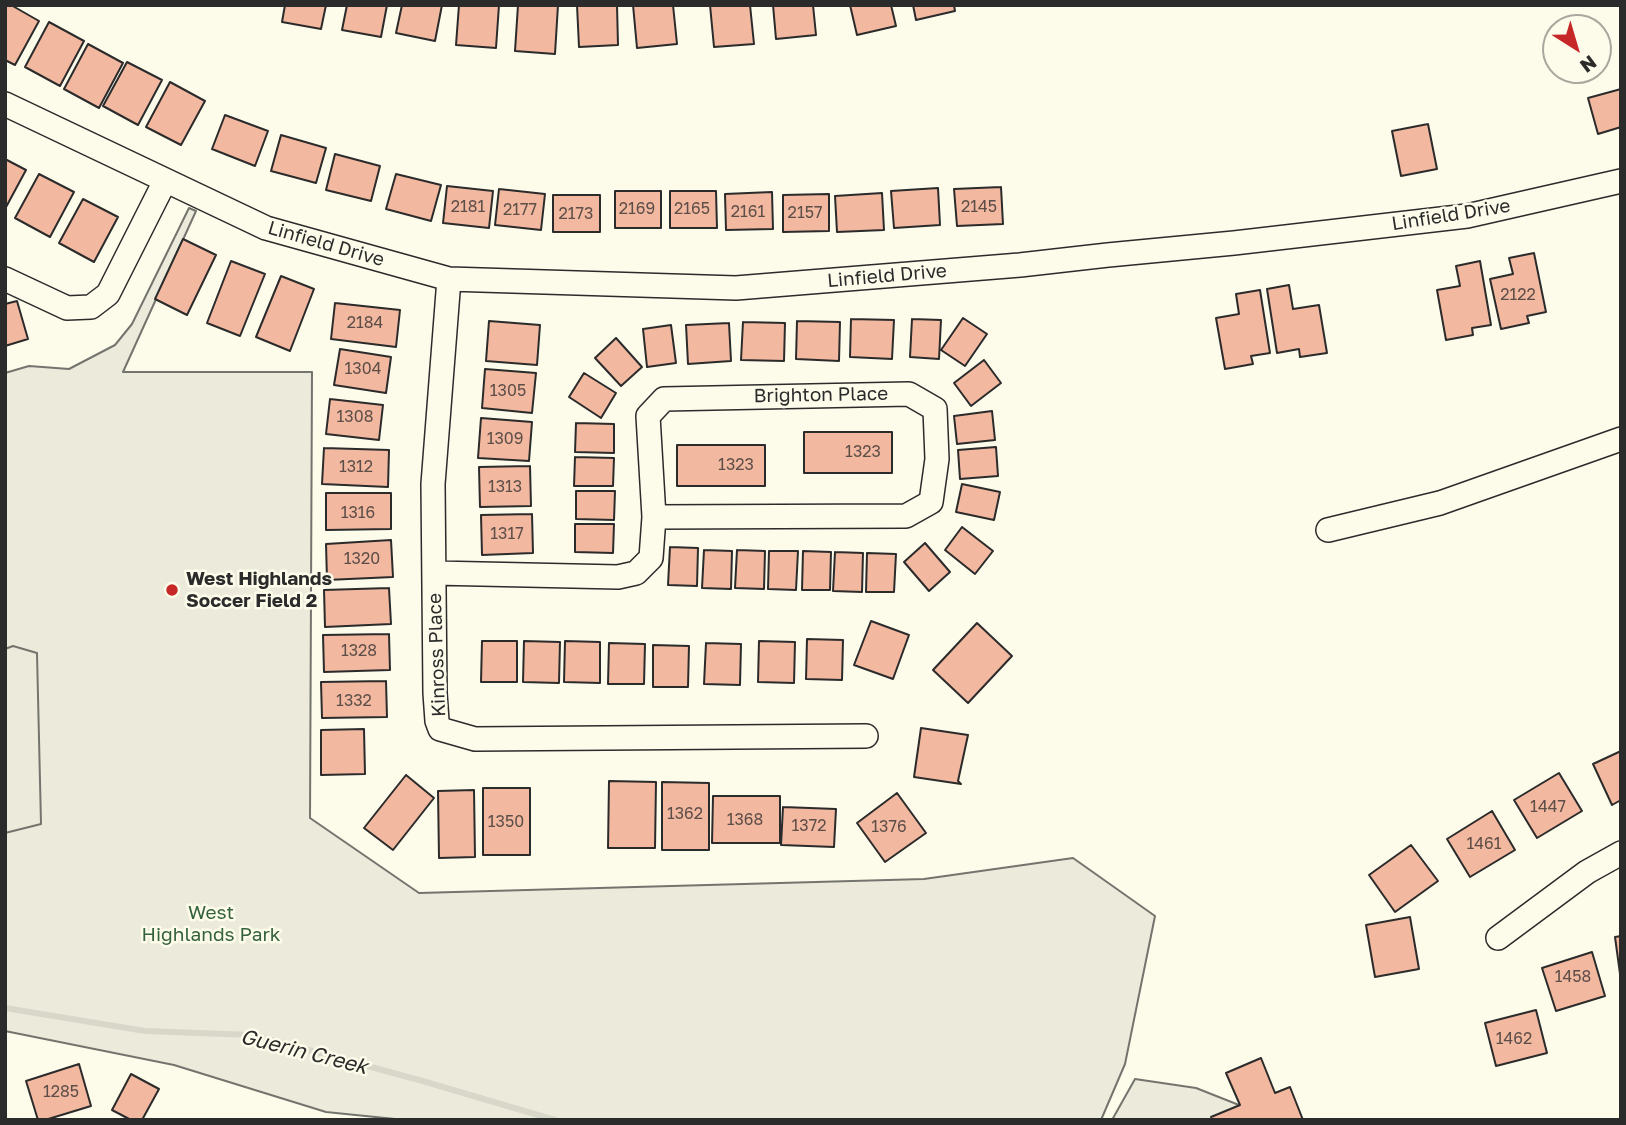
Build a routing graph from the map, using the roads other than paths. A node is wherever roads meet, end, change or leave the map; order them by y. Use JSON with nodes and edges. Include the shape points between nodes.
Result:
{"nodes":[{"id":1,"x":5,"y":104,"type":"edge"},
{"id":2,"x":165,"y":181,"type":"junction"},
{"id":3,"x":1621,"y":181,"type":"edge"},
{"id":4,"x":5,"y":279,"type":"edge"},
{"id":5,"x":449,"y":279,"type":"junction"},
{"id":6,"x":1621,"y":439,"type":"edge"},
{"id":7,"x":654,"y":517,"type":"junction"},
{"id":8,"x":1328,"y":530,"type":"dead end"},
{"id":9,"x":435,"y":573,"type":"junction"},
{"id":10,"x":866,"y":736,"type":"dead end"},
{"id":11,"x":1621,"y":853,"type":"edge"},
{"id":12,"x":1587,"y":872,"type":"junction"},
{"id":13,"x":1621,"y":872,"type":"edge"},
{"id":14,"x":1498,"y":938,"type":"dead end"}],
"edges":[{"from":1,"to":2,"type":"street","name":"Linfield Drive"},
{"from":2,"to":4,"type":"street","via":[[108,294],[91,307],[67,308]]},
{"from":2,"to":5,"type":"street","name":"Linfield Drive","via":[[266,228]]},
{"from":3,"to":5,"type":"street","name":"Linfield Drive","via":[[1467,216],[1007,266],[736,288]]},
{"from":5,"to":9,"type":"street","name":"Kinross Place","via":[[433,484]]},
{"from":6,"to":8,"type":"street","via":[[1440,503]]},
{"from":7,"to":7,"type":"street","name":"Brighton Place","via":[[906,516],[931,502],[937,459],[935,409],[909,394],[664,399],[648,416]]},
{"from":7,"to":9,"type":"street","name":"Brighton Place","via":[[651,558],[636,573],[618,578]]},
{"from":9,"to":10,"type":"street","name":"Kinross Place","via":[[435,693],[440,729],[475,739]]},
{"from":11,"to":12,"type":"street"},
{"from":12,"to":13,"type":"street"},
{"from":12,"to":14,"type":"street"}]}
